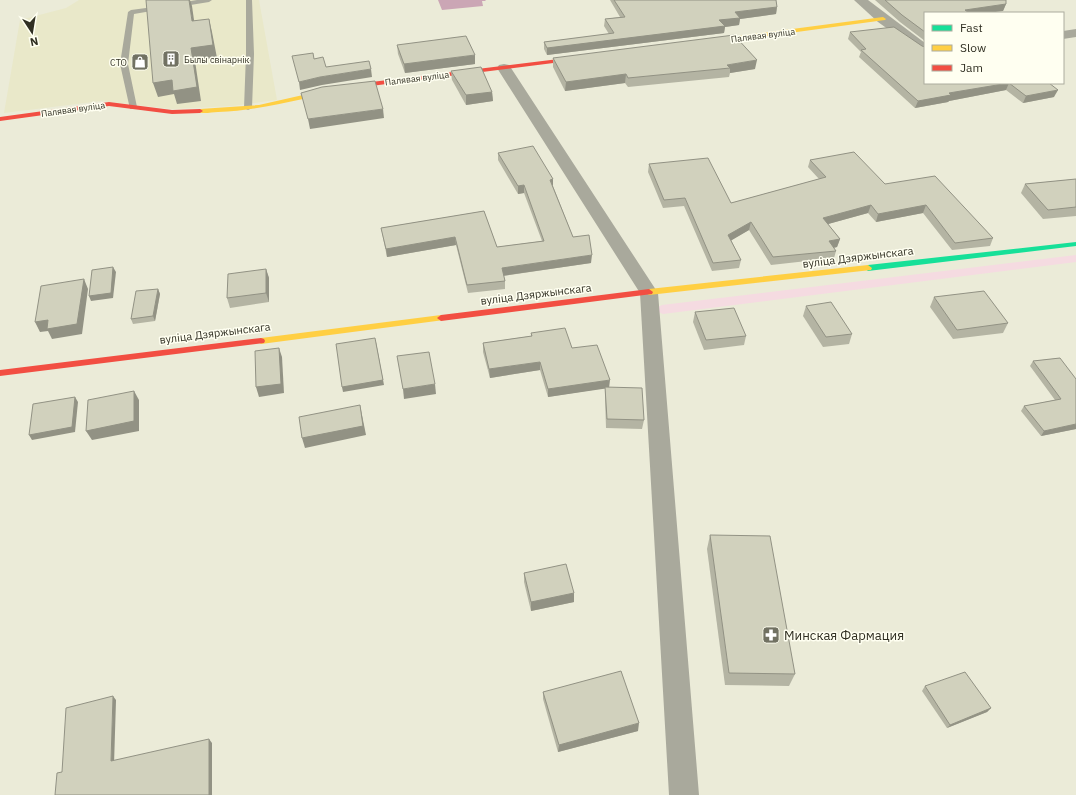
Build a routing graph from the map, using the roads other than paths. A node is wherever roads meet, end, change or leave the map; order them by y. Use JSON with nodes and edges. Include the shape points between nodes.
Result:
{"nodes":[{"id":1,"x":209,"y":0,"type":"edge"},
{"id":2,"x":249,"y":0,"type":"edge"},
{"id":3,"x":860,"y":0,"type":"edge"},
{"id":4,"x":883,"y":19,"type":"junction"},
{"id":5,"x":1076,"y":33,"type":"edge"},
{"id":6,"x":1064,"y":35,"type":"edge"},
{"id":7,"x":702,"y":43,"type":"edge"},
{"id":8,"x":924,"y":48,"type":"edge"},
{"id":9,"x":591,"y":57,"type":"edge"},
{"id":10,"x":504,"y":68,"type":"junction"},
{"id":11,"x":133,"y":107,"type":"junction"},
{"id":12,"x":248,"y":108,"type":"junction"},
{"id":13,"x":0,"y":120,"type":"edge"},
{"id":14,"x":1076,"y":244,"type":"edge"},
{"id":15,"x":648,"y":293,"type":"junction"},
{"id":16,"x":0,"y":373,"type":"edge"},
{"id":17,"x":684,"y":795,"type":"edge"}],
"edges":[{"from":1,"to":11,"type":"lane","via":[[131,12],[124,64]]},
{"from":2,"to":12,"type":"lane"},
{"from":3,"to":4,"type":"street"},
{"from":4,"to":7,"type":"street","name":"Палявая вуліца"},
{"from":4,"to":8,"type":"street"},
{"from":5,"to":6,"type":"street"},
{"from":9,"to":10,"type":"street","name":"Палявая вуліца"},
{"from":10,"to":12,"type":"street","name":"Палявая вуліца","via":[[322,91]]},
{"from":10,"to":15,"type":"street"},
{"from":11,"to":12,"type":"street","name":"Палявая вуліца","via":[[172,112]]},
{"from":11,"to":13,"type":"street","name":"Палявая вуліца","via":[[109,104]]},
{"from":14,"to":15,"type":"street","name":"вуліца Дзяржынскага"},
{"from":15,"to":16,"type":"street","name":"вуліца Дзяржынскага"},
{"from":15,"to":17,"type":"street"}]}
